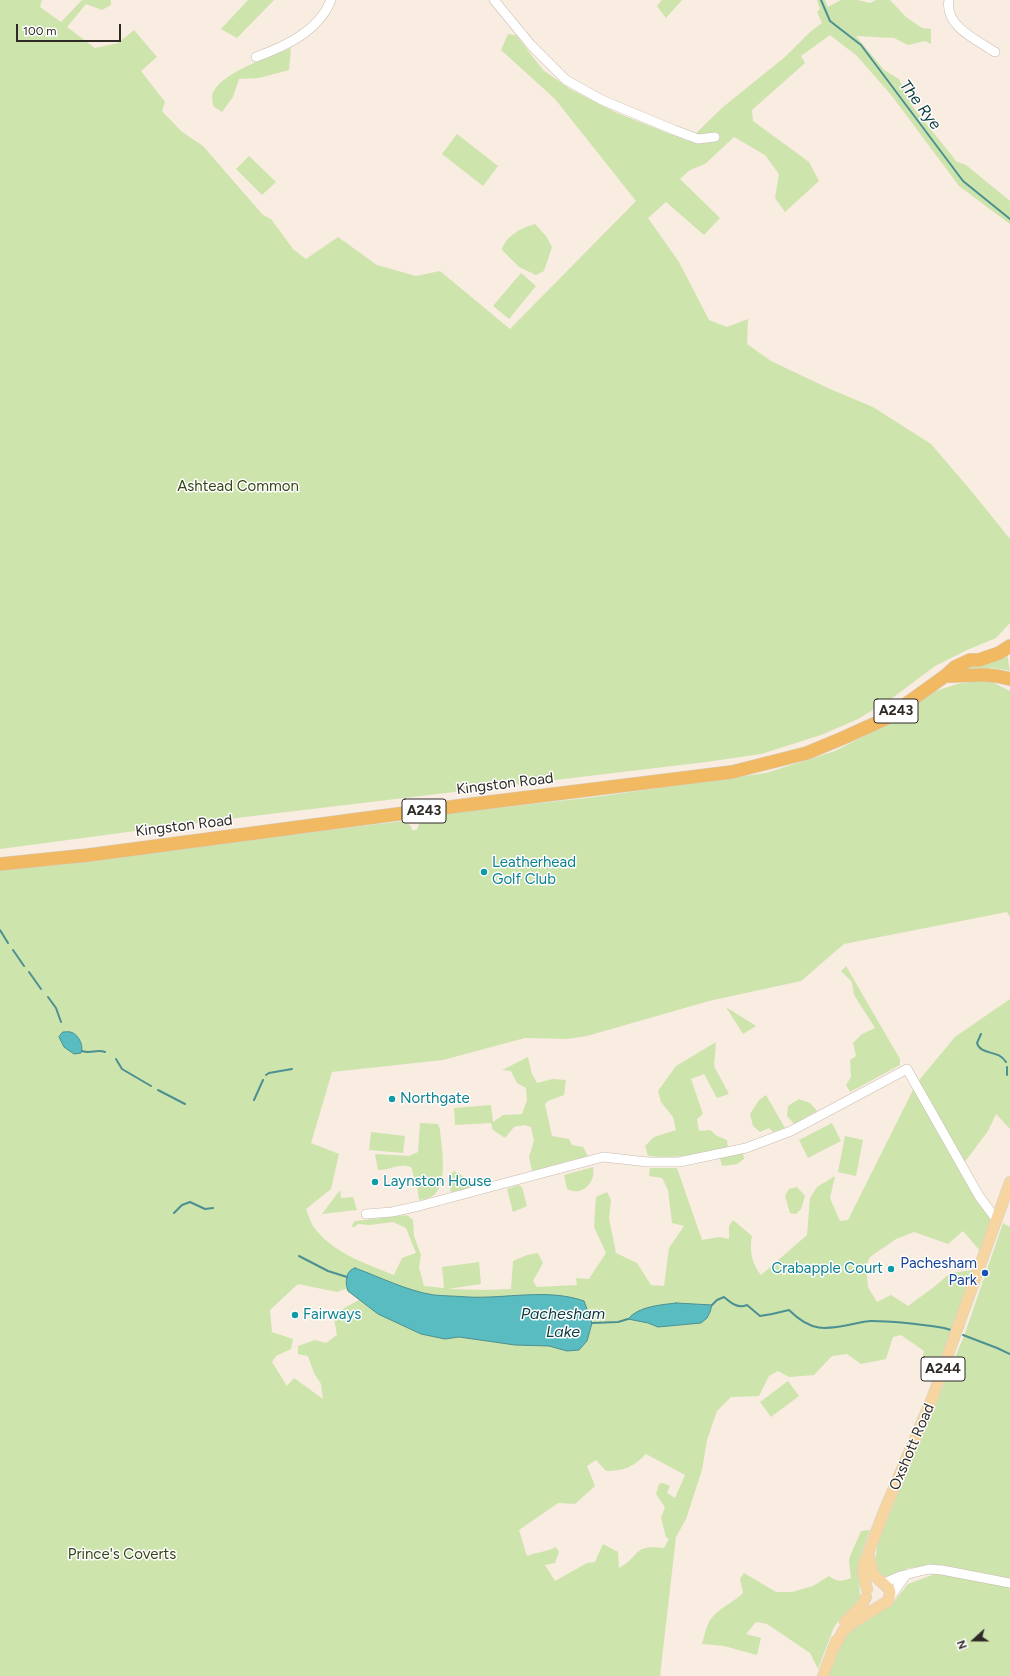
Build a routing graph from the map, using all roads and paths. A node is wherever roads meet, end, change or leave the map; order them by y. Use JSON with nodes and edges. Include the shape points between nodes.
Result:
{"nodes":[{"id":1,"x":331,"y":0,"type":"edge"},
{"id":2,"x":494,"y":0,"type":"edge"},
{"id":3,"x":949,"y":0,"type":"edge"},
{"id":4,"x":995,"y":52,"type":"dead end"},
{"id":5,"x":256,"y":57,"type":"dead end"},
{"id":6,"x":715,"y":137,"type":"dead end"},
{"id":7,"x":1010,"y":637,"type":"edge"},
{"id":8,"x":1010,"y":646,"type":"edge"},
{"id":9,"x":970,"y":660,"type":"junction"},
{"id":10,"x":946,"y":676,"type":"junction"},
{"id":11,"x":1010,"y":679,"type":"edge"},
{"id":12,"x":0,"y":864,"type":"edge"},
{"id":13,"x":1010,"y":1182,"type":"edge"},
{"id":14,"x":366,"y":1214,"type":"dead end"},
{"id":15,"x":996,"y":1220,"type":"junction"},
{"id":16,"x":869,"y":1553,"type":"junction"},
{"id":17,"x":906,"y":1575,"type":"junction"},
{"id":18,"x":883,"y":1583,"type":"junction"},
{"id":19,"x":1010,"y":1583,"type":"edge"},
{"id":20,"x":866,"y":1593,"type":"junction"},
{"id":21,"x":890,"y":1597,"type":"junction"},
{"id":22,"x":881,"y":1606,"type":"junction"},
{"id":23,"x":834,"y":1648,"type":"junction"},
{"id":24,"x":823,"y":1676,"type":"edge"}],
"edges":[{"from":1,"to":5,"type":"street","via":[[327,11],[314,26],[291,41]]},
{"from":2,"to":6,"type":"street","via":[[531,46],[566,80],[602,100],[698,139]]},
{"from":3,"to":4,"type":"street","via":[[949,14],[953,22]]},
{"from":7,"to":9,"type":"highway","via":[[995,649]]},
{"from":8,"to":9,"type":"highway","name":"Kingston Road","number":"A243","via":[[986,658]]},
{"from":9,"to":10,"type":"highway","name":"Kingston Road","number":"A243","via":[[955,667]]},
{"from":10,"to":11,"type":"highway","name":"Kingston Road","number":"A243","via":[[977,673]]},
{"from":10,"to":12,"type":"highway","name":"Kingston Road","number":"A243","via":[[885,719],[843,738],[807,753],[732,772],[88,855]]},
{"from":13,"to":15,"type":"main road","name":"Oxshott Road","number":"A244"},
{"from":14,"to":15,"type":"street","via":[[419,1206],[603,1157],[648,1162],[679,1162],[746,1148],[792,1131],[907,1068],[979,1196]]},
{"from":15,"to":16,"type":"main road","name":"Oxshott Road","number":"A244","via":[[933,1396]]},
{"from":16,"to":18,"type":"main road","via":[[873,1574]]},
{"from":16,"to":20,"type":"main road","name":"Oxshott Road","number":"A244","via":[[864,1564]]},
{"from":17,"to":18,"type":"street"},
{"from":17,"to":19,"type":"street","via":[[929,1569],[942,1570]]},
{"from":17,"to":21,"type":"street"},
{"from":18,"to":20,"type":"main road","via":[[873,1582]]},
{"from":18,"to":21,"type":"main road","via":[[889,1589]]},
{"from":20,"to":22,"type":"main road","via":[[874,1605]]},
{"from":20,"to":23,"type":"main road","via":[[862,1605],[838,1633]]},
{"from":21,"to":22,"type":"main road"},
{"from":22,"to":23,"type":"main road","via":[[843,1631]]},
{"from":23,"to":24,"type":"main road"}]}
